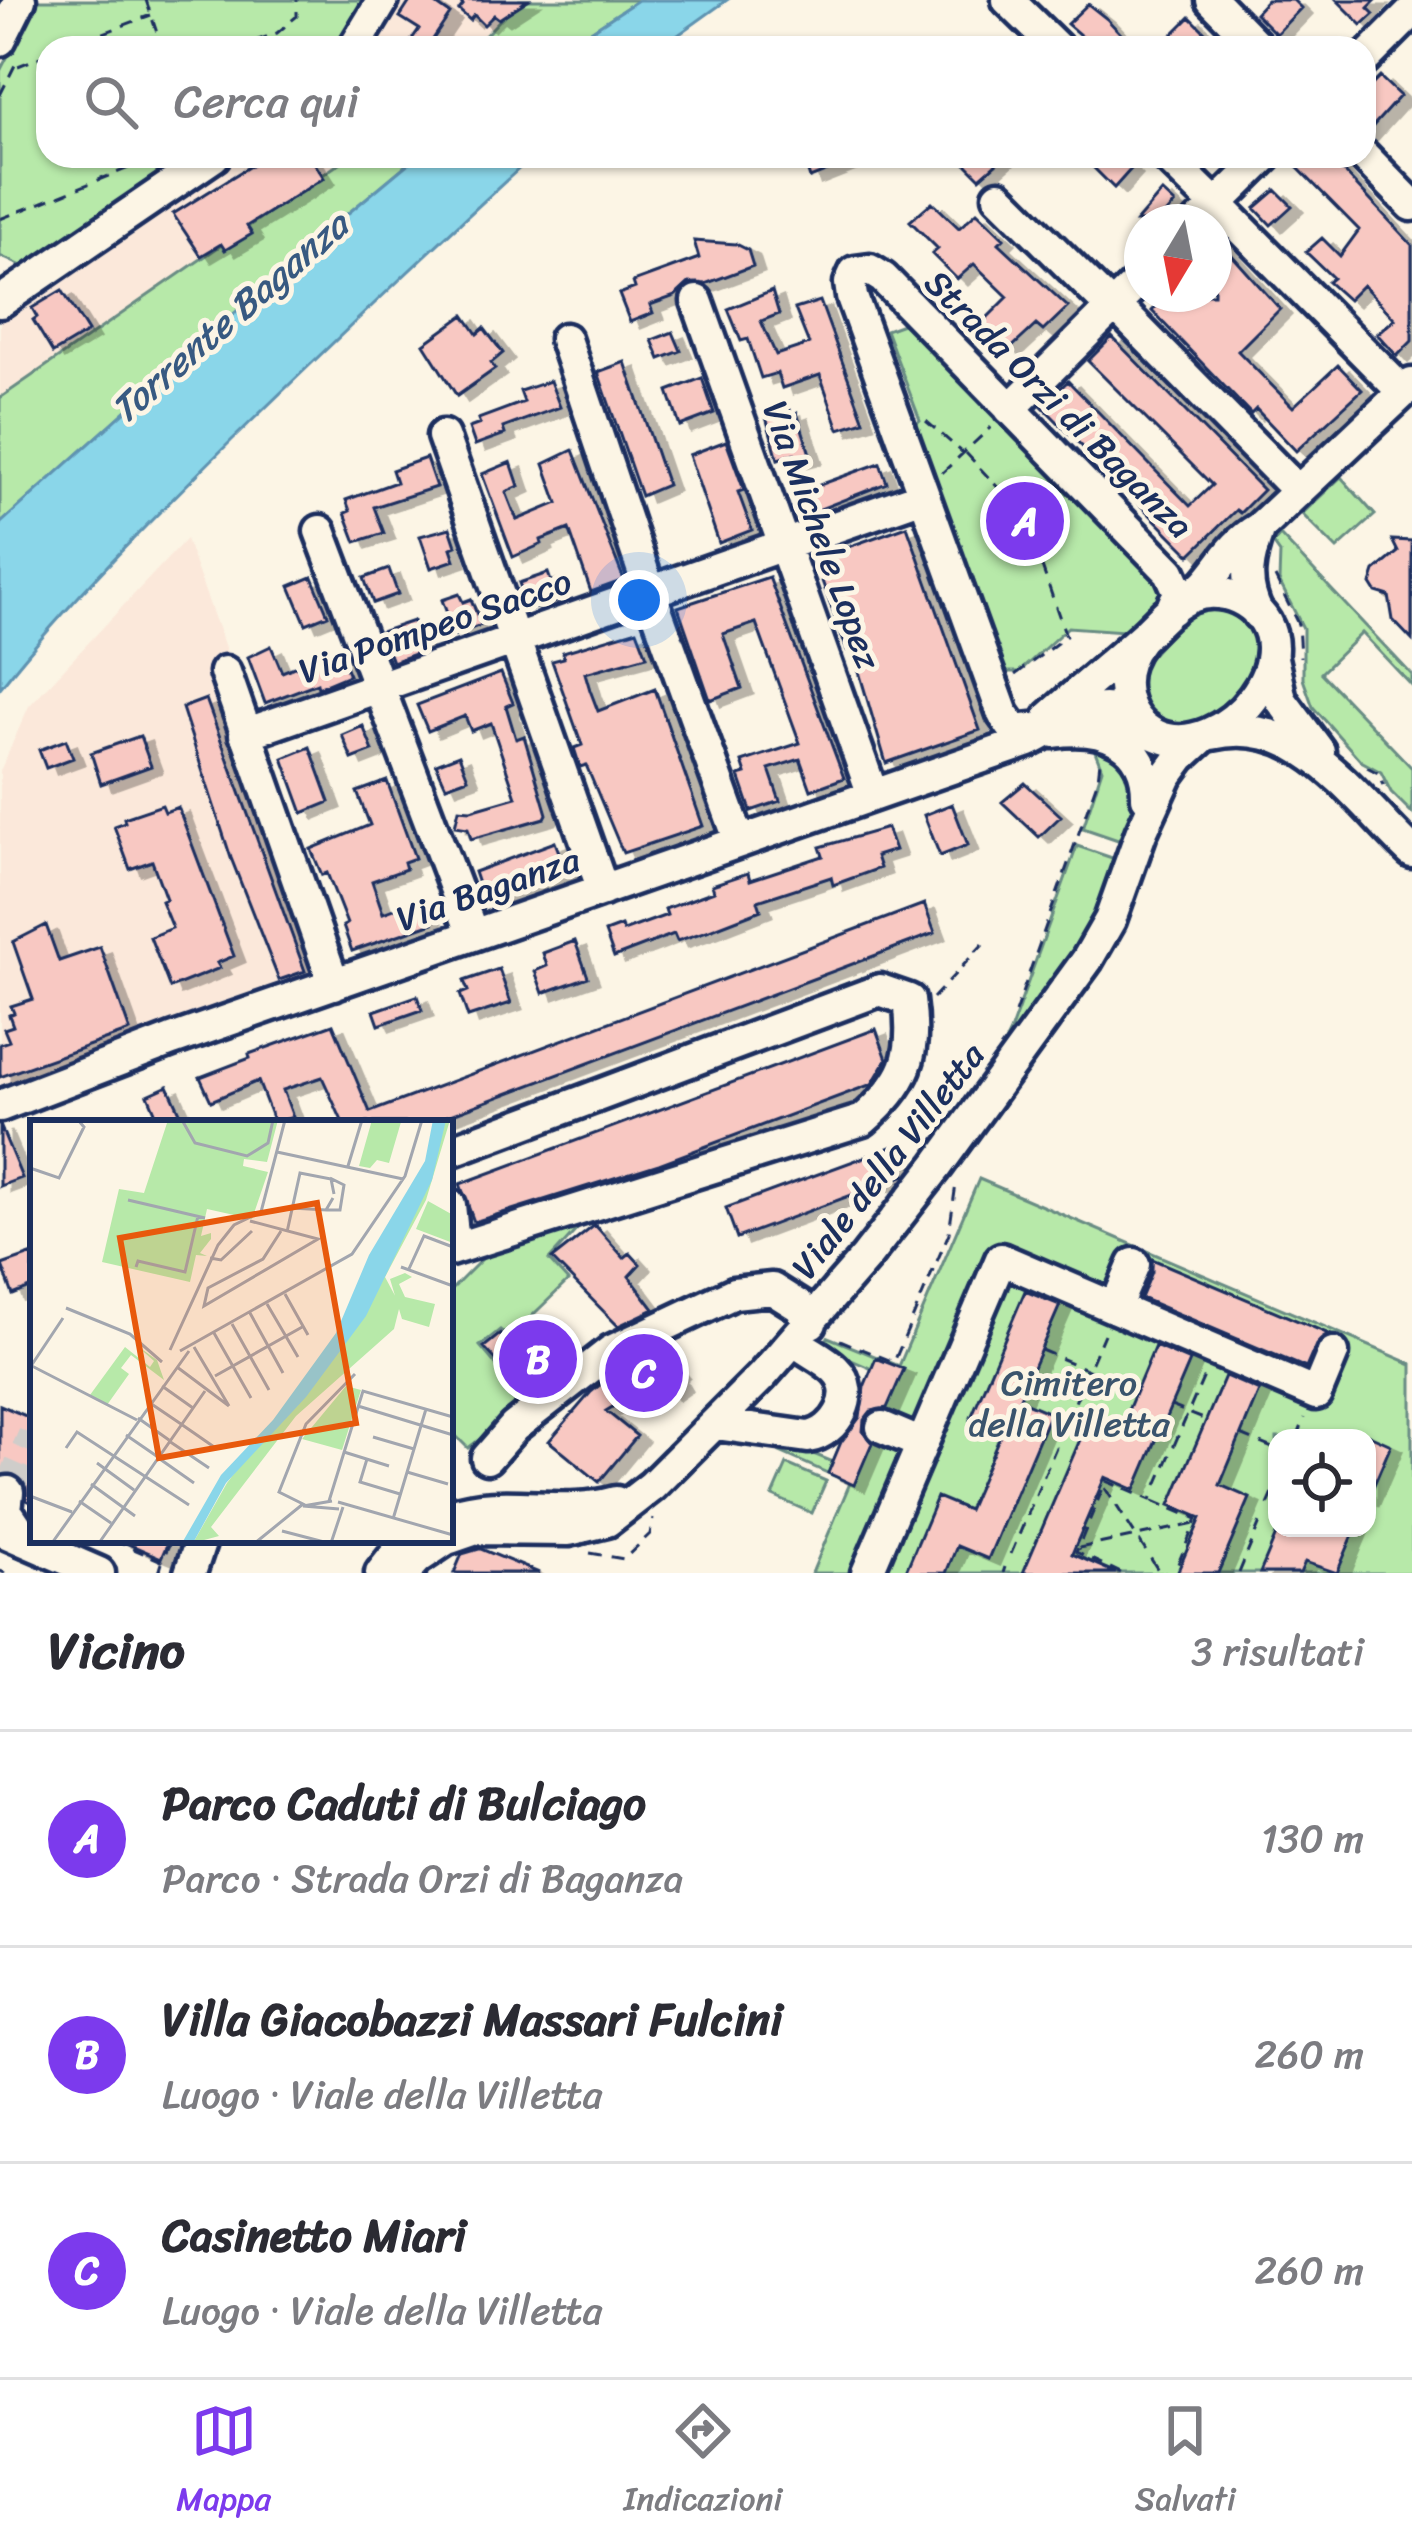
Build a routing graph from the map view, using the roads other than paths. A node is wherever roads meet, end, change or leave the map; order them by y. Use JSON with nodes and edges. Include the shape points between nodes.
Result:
{"nodes":[{"id":1,"x":20,"y":0,"type":"edge"},
{"id":2,"x":383,"y":0,"type":"edge"},
{"id":3,"x":1008,"y":0,"type":"edge"},
{"id":4,"x":1212,"y":0,"type":"edge"},
{"id":5,"x":1412,"y":12,"type":"edge"},
{"id":6,"x":361,"y":36,"type":"edge"},
{"id":7,"x":1045,"y":36,"type":"edge"},
{"id":8,"x":1247,"y":36,"type":"edge"},
{"id":9,"x":0,"y":40,"type":"edge"},
{"id":10,"x":1376,"y":48,"type":"edge"},
{"id":11,"x":196,"y":168,"type":"edge"},
{"id":12,"x":1176,"y":168,"type":"edge"},
{"id":13,"x":1254,"y":168,"type":"edge"},
{"id":14,"x":1376,"y":168,"type":"edge"},
{"id":15,"x":999,"y":196,"type":"dead end"},
{"id":16,"x":1205,"y":204,"type":"edge"},
{"id":17,"x":1216,"y":204,"type":"edge"},
{"id":18,"x":1412,"y":205,"type":"edge"},
{"id":19,"x":1232,"y":230,"type":"edge"},
{"id":20,"x":1124,"y":295,"type":"edge"},
{"id":21,"x":697,"y":301,"type":"dead end"},
{"id":22,"x":0,"y":302,"type":"edge"},
{"id":23,"x":1113,"y":306,"type":"junction"},
{"id":24,"x":566,"y":339,"type":"dead end"},
{"id":25,"x":1407,"y":388,"type":"edge"},
{"id":26,"x":1010,"y":409,"type":"junction"},
{"id":27,"x":443,"y":436,"type":"dead end"},
{"id":28,"x":1298,"y":491,"type":"junction"},
{"id":29,"x":922,"y":494,"type":"junction"},
{"id":30,"x":1259,"y":529,"type":"junction"},
{"id":31,"x":320,"y":531,"type":"dead end"},
{"id":32,"x":785,"y":544,"type":"junction"},
{"id":33,"x":650,"y":592,"type":"junction"},
{"id":34,"x":1180,"y":604,"type":"junction"},
{"id":35,"x":1258,"y":614,"type":"junction"},
{"id":36,"x":514,"y":640,"type":"junction"},
{"id":37,"x":1139,"y":640,"type":"junction"},
{"id":38,"x":1286,"y":660,"type":"junction"},
{"id":39,"x":225,"y":672,"type":"dead end"},
{"id":40,"x":380,"y":687,"type":"junction"},
{"id":41,"x":1137,"y":720,"type":"junction"},
{"id":42,"x":245,"y":734,"type":"junction"},
{"id":43,"x":1020,"y":735,"type":"junction"},
{"id":44,"x":1205,"y":736,"type":"junction"},
{"id":45,"x":1344,"y":765,"type":"junction"},
{"id":46,"x":873,"y":795,"type":"junction"},
{"id":47,"x":1147,"y":797,"type":"junction"},
{"id":48,"x":1141,"y":833,"type":"junction"},
{"id":49,"x":740,"y":842,"type":"junction"},
{"id":50,"x":1411,"y":849,"type":"edge"},
{"id":51,"x":603,"y":890,"type":"junction"},
{"id":52,"x":472,"y":935,"type":"junction"},
{"id":53,"x":334,"y":984,"type":"junction"},
{"id":54,"x":0,"y":1106,"type":"edge"},
{"id":55,"x":453,"y":1150,"type":"edge"},
{"id":56,"x":453,"y":1245,"type":"edge"},
{"id":57,"x":1134,"y":1264,"type":"dead end"},
{"id":58,"x":1115,"y":1308,"type":"junction"},
{"id":59,"x":811,"y":1332,"type":"junction"},
{"id":60,"x":1333,"y":1353,"type":"dead end"},
{"id":61,"x":716,"y":1424,"type":"junction"},
{"id":62,"x":882,"y":1426,"type":"dead end"},
{"id":63,"x":922,"y":1444,"type":"junction"},
{"id":64,"x":488,"y":1458,"type":"dead end"},
{"id":65,"x":8,"y":1492,"type":"dead end"},
{"id":66,"x":453,"y":1495,"type":"edge"},
{"id":67,"x":638,"y":1496,"type":"junction"},
{"id":68,"x":525,"y":1507,"type":"junction"},
{"id":69,"x":453,"y":1514,"type":"edge"},
{"id":70,"x":453,"y":1516,"type":"edge"},
{"id":71,"x":489,"y":1528,"type":"junction"},
{"id":72,"x":13,"y":1537,"type":"edge"},
{"id":73,"x":453,"y":1537,"type":"edge"},
{"id":74,"x":199,"y":1543,"type":"edge"},
{"id":75,"x":441,"y":1543,"type":"edge"},
{"id":76,"x":399,"y":1552,"type":"edge"},
{"id":77,"x":181,"y":1569,"type":"edge"},
{"id":78,"x":81,"y":1571,"type":"edge"},
{"id":79,"x":368,"y":1573,"type":"edge"},
{"id":80,"x":381,"y":1573,"type":"edge"},
{"id":81,"x":867,"y":1573,"type":"edge"}],
"edges":[{"from":1,"to":9,"type":"street"},
{"from":2,"to":6,"type":"street"},
{"from":3,"to":7,"type":"street"},
{"from":4,"to":8,"type":"street"},
{"from":5,"to":10,"type":"street"},
{"from":11,"to":22,"type":"street"},
{"from":12,"to":16,"type":"street"},
{"from":13,"to":17,"type":"street"},
{"from":14,"to":18,"type":"street"},
{"from":15,"to":23,"type":"street"},
{"from":19,"to":25,"type":"street"},
{"from":20,"to":23,"type":"street"},
{"from":21,"to":32,"type":"street","name":"Via Michele Lopez"},
{"from":23,"to":26,"type":"street"},
{"from":23,"to":28,"type":"street"},
{"from":24,"to":33,"type":"street"},
{"from":25,"to":28,"type":"street","name":"Via Baganza"},
{"from":26,"to":29,"type":"street","name":"Strada Orzi di Baganza","via":[[880,276],[859,270],[851,294]]},
{"from":26,"to":34,"type":"street","name":"Strada Orzi di Baganza","via":[[1170,572]]},
{"from":27,"to":36,"type":"street"},
{"from":28,"to":30,"type":"street","name":"Via Baganza"},
{"from":29,"to":32,"type":"street","name":"Via Pompeo Sacco"},
{"from":29,"to":43,"type":"street","via":[[988,676]]},
{"from":30,"to":34,"type":"street","name":"Via Baganza"},
{"from":30,"to":35,"type":"street","via":[[1247,572]]},
{"from":31,"to":40,"type":"street"},
{"from":32,"to":33,"type":"street","name":"Via Pompeo Sacco"},
{"from":32,"to":46,"type":"street","name":"Via Michele Lopez"},
{"from":33,"to":36,"type":"street","name":"Via Pompeo Sacco"},
{"from":33,"to":49,"type":"street"},
{"from":34,"to":35,"type":"street","via":[[1226,594]]},
{"from":34,"to":37,"type":"street","name":"Via Baganza"},
{"from":35,"to":38,"type":"street"},
{"from":36,"to":40,"type":"street","name":"Via Pompeo Sacco"},
{"from":36,"to":51,"type":"street"},
{"from":37,"to":41,"type":"street","via":[[1123,677]]},
{"from":37,"to":43,"type":"street","name":"Via Baganza"},
{"from":38,"to":44,"type":"street"},
{"from":38,"to":45,"type":"street","via":[[1281,700]]},
{"from":39,"to":42,"type":"street"},
{"from":40,"to":42,"type":"street","name":"Via Pompeo Sacco"},
{"from":40,"to":52,"type":"street"},
{"from":41,"to":43,"type":"street","name":"Via Baganza","via":[[1099,708]]},
{"from":41,"to":44,"type":"street","name":"Via Baganza","via":[[1166,739]]},
{"from":41,"to":47,"type":"street","name":"Viale della Villetta","via":[[1150,758]]},
{"from":42,"to":53,"type":"street"},
{"from":43,"to":46,"type":"street","name":"Via Baganza"},
{"from":43,"to":47,"type":"street","via":[[1096,730],[1119,739],[1138,759]]},
{"from":44,"to":45,"type":"street","name":"Via Baganza","via":[[1266,731]]},
{"from":44,"to":48,"type":"street","name":"Viale della Villetta","via":[[1170,770]]},
{"from":45,"to":50,"type":"street"},
{"from":46,"to":49,"type":"street","name":"Via Baganza"},
{"from":47,"to":48,"type":"street","name":"Viale della Villetta"},
{"from":48,"to":59,"type":"street","name":"Viale della Villetta","via":[[1087,960]]},
{"from":49,"to":51,"type":"street","name":"Via Baganza"},
{"from":51,"to":52,"type":"street","name":"Via Baganza"},
{"from":52,"to":53,"type":"street","name":"Via Baganza"},
{"from":53,"to":54,"type":"street","name":"Via Baganza"},
{"from":55,"to":56,"type":"street","via":[[880,990],[909,1000],[907,1069],[862,1120]]},
{"from":57,"to":58,"type":"street"},
{"from":58,"to":60,"type":"street","via":[[1316,1394]]},
{"from":58,"to":63,"type":"street","via":[[1000,1259]]},
{"from":59,"to":61,"type":"street","name":"Viale della Villetta"},
{"from":59,"to":61,"type":"street","via":[[845,1388],[846,1412],[827,1431],[814,1437]]},
{"from":59,"to":64,"type":"street","via":[[799,1306],[772,1289],[734,1293],[611,1351],[514,1427]]},
{"from":61,"to":67,"type":"street","name":"Viale della Villetta"},
{"from":62,"to":63,"type":"street"},
{"from":63,"to":81,"type":"street"},
{"from":65,"to":72,"type":"street"},
{"from":66,"to":68,"type":"street"},
{"from":67,"to":68,"type":"street","via":[[593,1507]]},
{"from":67,"to":71,"type":"street","name":"Viale della Villetta","via":[[585,1528]]},
{"from":68,"to":69,"type":"street"},
{"from":70,"to":71,"type":"street"},
{"from":71,"to":73,"type":"street","name":"Viale della Villetta"},
{"from":72,"to":78,"type":"street"},
{"from":74,"to":77,"type":"street"},
{"from":75,"to":76,"type":"street","name":"Viale della Villetta","via":[[418,1558]]},
{"from":76,"to":79,"type":"street"},
{"from":76,"to":80,"type":"street","name":"Viale della Villetta"}]}
